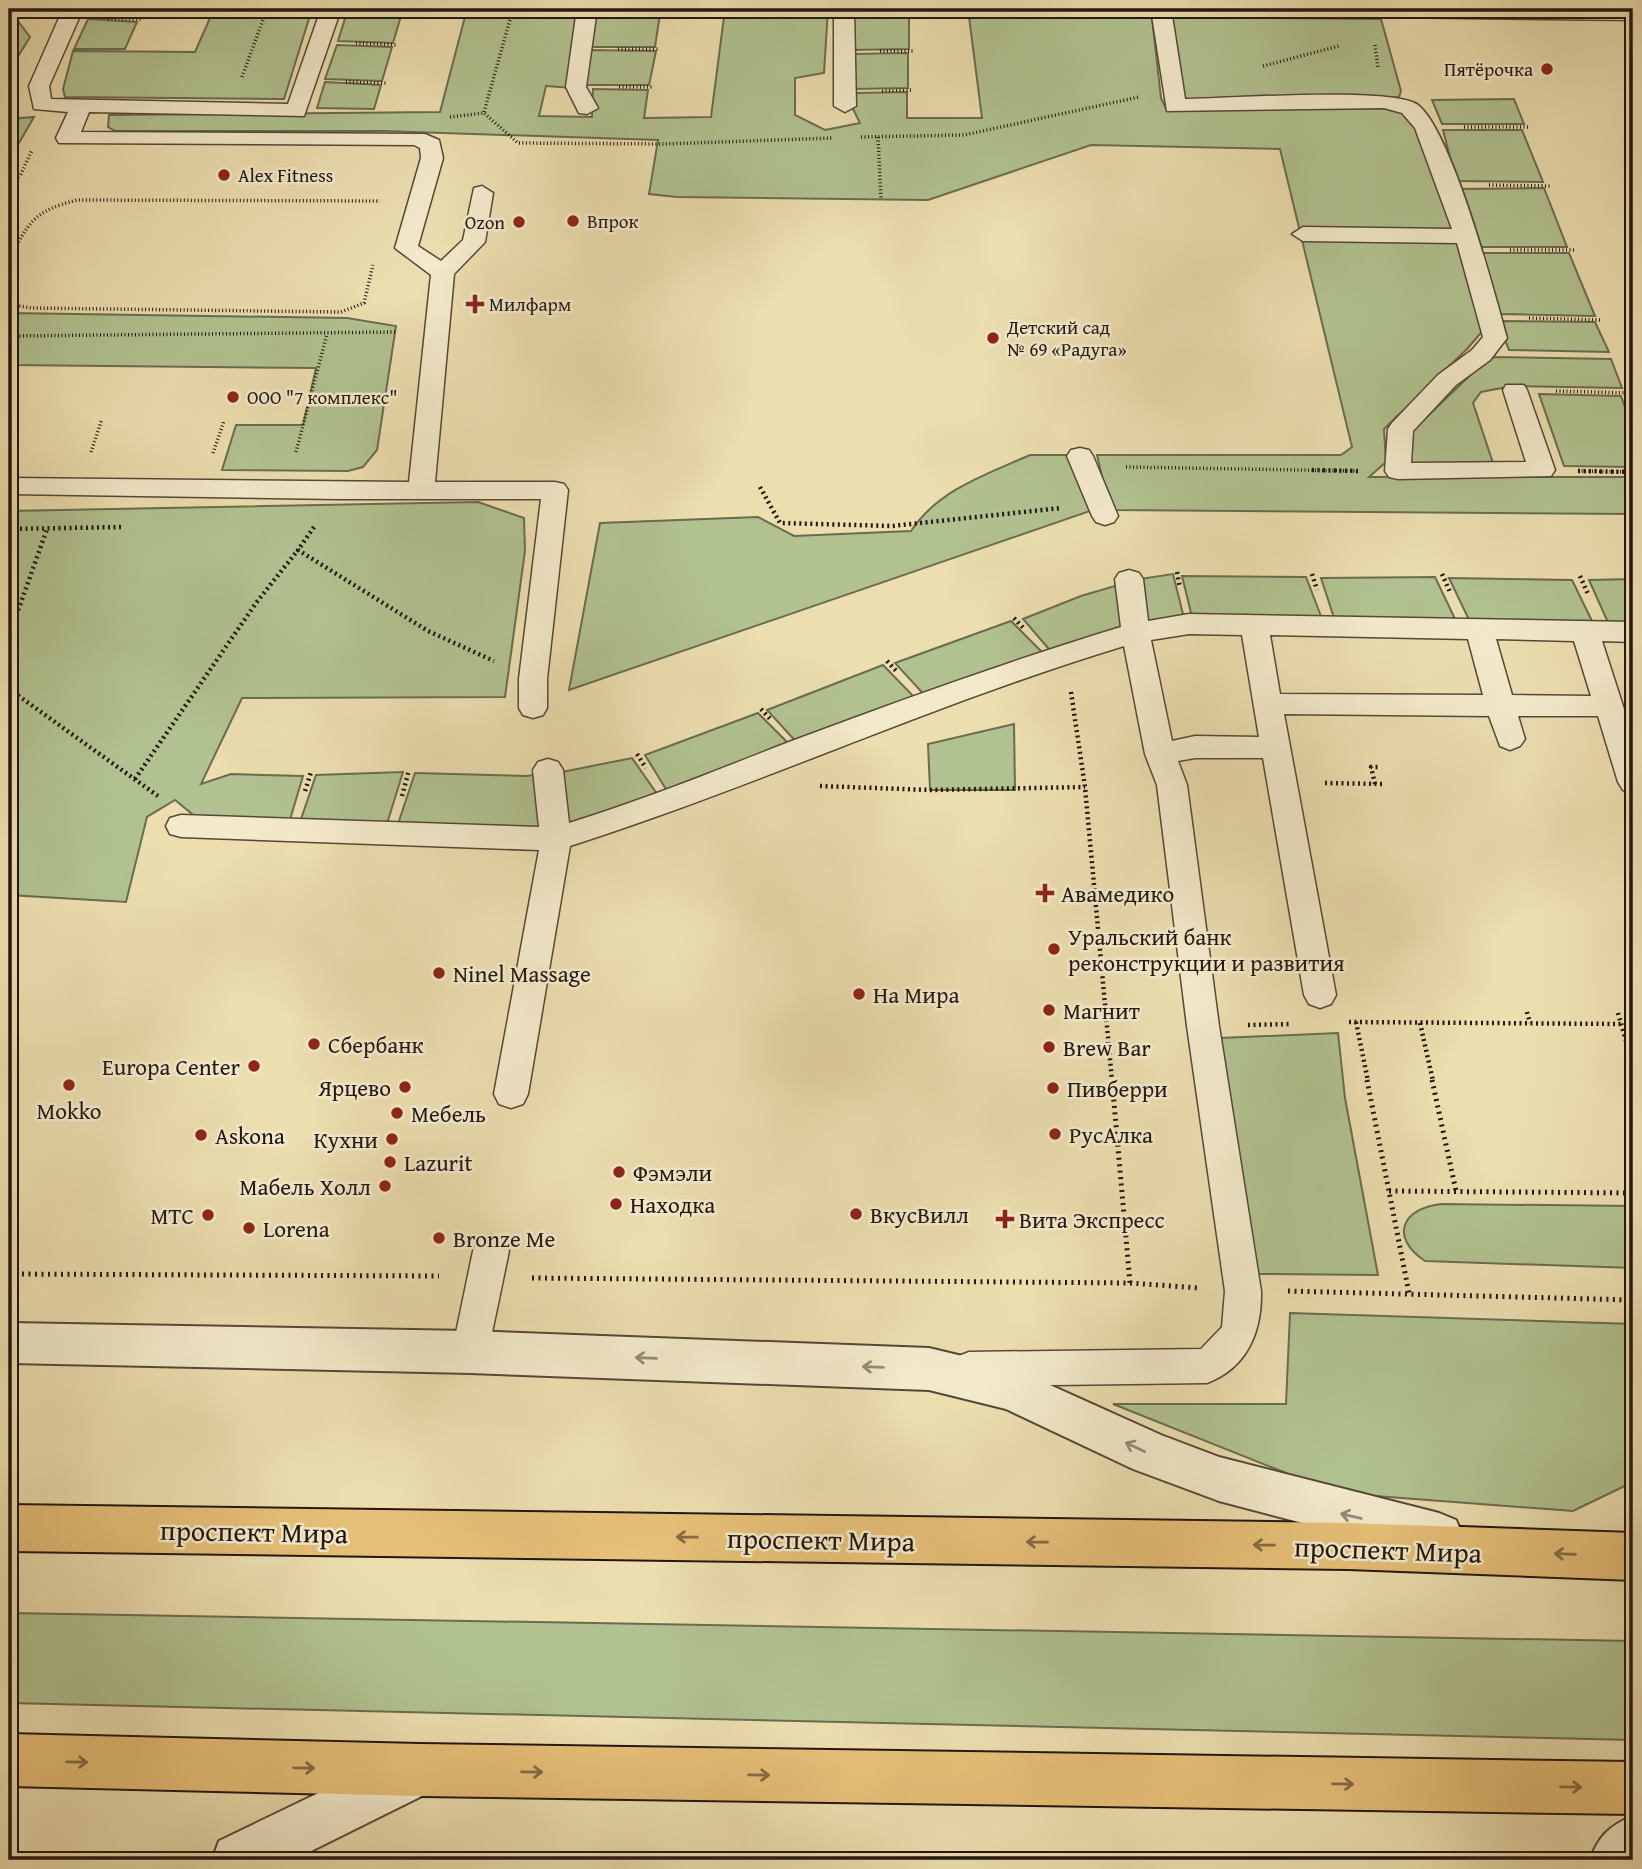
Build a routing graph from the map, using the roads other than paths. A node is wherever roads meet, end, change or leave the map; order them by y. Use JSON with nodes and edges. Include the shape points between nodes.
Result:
{"nodes":[{"id":1,"x":73,"y":9,"type":"edge"},
{"id":2,"x":331,"y":9,"type":"edge"},
{"id":3,"x":587,"y":9,"type":"edge"},
{"id":4,"x":844,"y":9,"type":"edge"},
{"id":5,"x":1161,"y":9,"type":"edge"},
{"id":6,"x":1222,"y":9,"type":"edge"},
{"id":7,"x":1395,"y":10,"type":"edge"},
{"id":8,"x":1633,"y":14,"type":"edge"},
{"id":9,"x":81,"y":105,"type":"junction"},
{"id":10,"x":845,"y":106,"type":"dead end"},
{"id":11,"x":587,"y":108,"type":"dead end"},
{"id":12,"x":482,"y":193,"type":"dead end"},
{"id":13,"x":1303,"y":234,"type":"dead end"},
{"id":14,"x":1468,"y":243,"type":"junction"},
{"id":15,"x":443,"y":272,"type":"junction"},
{"id":16,"x":1515,"y":390,"type":"road end"},
{"id":17,"x":1083,"y":461,"type":"road end"},
{"id":18,"x":9,"y":486,"type":"edge"},
{"id":19,"x":421,"y":488,"type":"junction"},
{"id":20,"x":1103,"y":510,"type":"road end"},
{"id":21,"x":1129,"y":579,"type":"dead end"},
{"id":22,"x":1254,"y":626,"type":"junction"},
{"id":23,"x":1479,"y":628,"type":"junction"},
{"id":24,"x":1584,"y":630,"type":"junction"},
{"id":25,"x":1633,"y":632,"type":"edge"},
{"id":26,"x":1135,"y":633,"type":"junction"},
{"id":27,"x":1268,"y":704,"type":"junction"},
{"id":28,"x":1501,"y":705,"type":"junction"},
{"id":29,"x":1609,"y":706,"type":"junction"},
{"id":30,"x":533,"y":708,"type":"dead end"},
{"id":31,"x":1510,"y":739,"type":"dead end"},
{"id":32,"x":1276,"y":748,"type":"junction"},
{"id":33,"x":1160,"y":754,"type":"junction"},
{"id":34,"x":548,"y":770,"type":"dead end"},
{"id":35,"x":1633,"y":782,"type":"edge"},
{"id":36,"x":191,"y":826,"type":"road end"},
{"id":37,"x":556,"y":839,"type":"junction"},
{"id":38,"x":1321,"y":995,"type":"dead end"},
{"id":39,"x":511,"y":1094,"type":"dead end"},
{"id":40,"x":488,"y":1264,"type":"road end"},
{"id":41,"x":9,"y":1343,"type":"edge"},
{"id":42,"x":470,"y":1352,"type":"junction"},
{"id":43,"x":929,"y":1369,"type":"junction"},
{"id":44,"x":9,"y":1528,"type":"edge"},
{"id":45,"x":1513,"y":1553,"type":"junction"},
{"id":46,"x":1633,"y":1557,"type":"edge"},
{"id":47,"x":9,"y":1760,"type":"edge"},
{"id":48,"x":420,"y":1770,"type":"junction"},
{"id":49,"x":1633,"y":1788,"type":"edge"},
{"id":50,"x":1633,"y":1842,"type":"edge"},
{"id":51,"x":238,"y":1860,"type":"edge"},
{"id":52,"x":1616,"y":1860,"type":"edge"}],
"edges":[{"from":1,"to":9,"type":"lane","via":[[39,86],[41,104]]},
{"from":2,"to":9,"type":"lane","via":[[296,111]]},
{"from":3,"to":11,"type":"lane","via":[[576,87]]},
{"from":4,"to":10,"type":"lane"},
{"from":5,"to":14,"type":"lane","via":[[1175,106],[1384,102],[1409,108],[1425,127]]},
{"from":6,"to":7,"type":"lane"},
{"from":7,"to":8,"type":"lane"},
{"from":9,"to":15,"type":"lane","via":[[67,138],[424,142],[430,145],[432,158],[407,248]]},
{"from":12,"to":15,"type":"lane","via":[[474,242]]},
{"from":13,"to":14,"type":"lane"},
{"from":14,"to":16,"type":"lane","via":[[1495,338],[1401,429],[1398,471],[1542,470]]},
{"from":15,"to":19,"type":"lane"},
{"from":17,"to":20,"type":"lane"},
{"from":18,"to":19,"type":"lane","via":[[286,491]]},
{"from":19,"to":30,"type":"lane","via":[[555,490]]},
{"from":21,"to":26,"type":"lane"},
{"from":22,"to":23,"type":"lane"},
{"from":22,"to":26,"type":"lane","via":[[1189,624]]},
{"from":22,"to":27,"type":"lane"},
{"from":23,"to":24,"type":"lane"},
{"from":23,"to":28,"type":"lane"},
{"from":24,"to":25,"type":"lane"},
{"from":24,"to":29,"type":"lane"},
{"from":26,"to":33,"type":"lane"},
{"from":26,"to":37,"type":"lane","via":[[799,750],[669,803]]},
{"from":27,"to":28,"type":"lane"},
{"from":27,"to":32,"type":"lane"},
{"from":28,"to":29,"type":"lane"},
{"from":28,"to":31,"type":"lane"},
{"from":29,"to":35,"type":"lane"},
{"from":32,"to":33,"type":"lane","via":[[1195,747]]},
{"from":32,"to":38,"type":"lane"},
{"from":33,"to":43,"type":"lane","via":[[1172,785],[1245,1320],[1228,1352],[1207,1366]]},
{"from":34,"to":37,"type":"lane"},
{"from":36,"to":37,"type":"lane"},
{"from":37,"to":39,"type":"lane"},
{"from":40,"to":42,"type":"lane"},
{"from":41,"to":42,"type":"street"},
{"from":43,"to":42,"type":"street","one_way":true},
{"from":45,"to":43,"type":"street","one_way":true,"via":[[1219,1479],[1149,1453],[1012,1390]]},
{"from":45,"to":44,"type":"main road","name":"проспект Мира","one_way":true,"via":[[1321,1546]]},
{"from":46,"to":45,"type":"main road","name":"проспект Мира","one_way":true},
{"from":47,"to":48,"type":"main road","one_way":true},
{"from":48,"to":49,"type":"main road","one_way":true},
{"from":48,"to":51,"type":"street"},
{"from":50,"to":52,"type":"street"}]}
